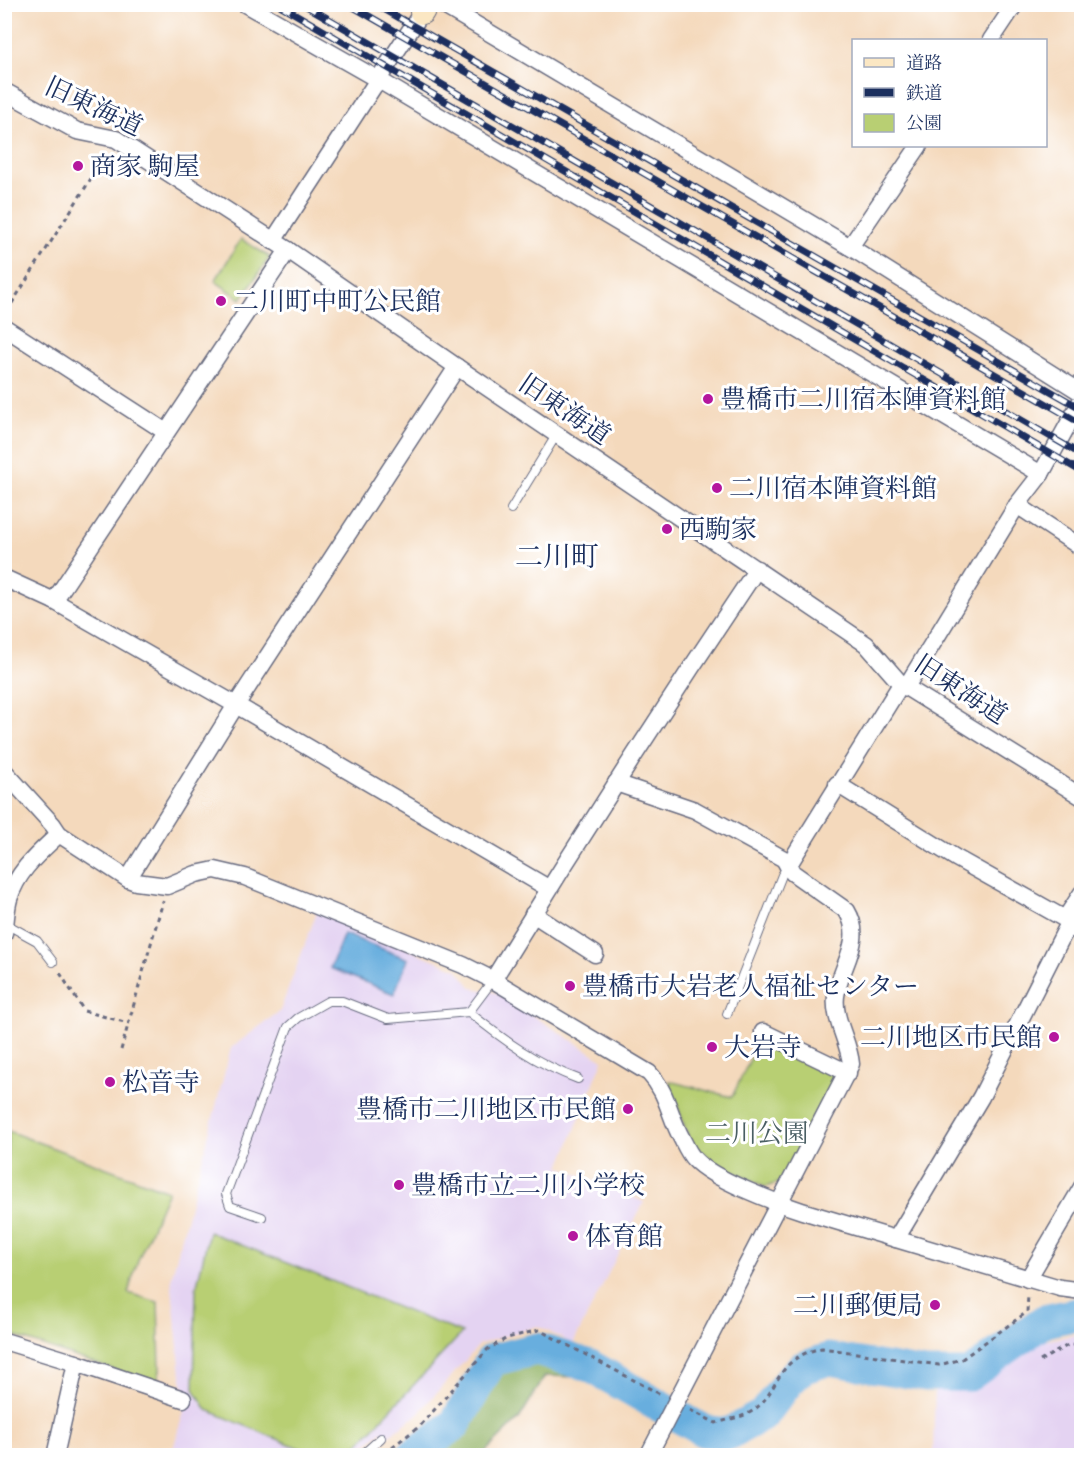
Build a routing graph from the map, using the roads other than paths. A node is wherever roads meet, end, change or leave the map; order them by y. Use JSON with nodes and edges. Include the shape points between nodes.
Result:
{"nodes":[{"id":1,"x":245,"y":4,"type":"edge"},
{"id":2,"x":1015,"y":4,"type":"edge"},
{"id":3,"x":429,"y":7,"type":"edge"},
{"id":4,"x":992,"y":39,"type":"edge"},
{"id":5,"x":377,"y":80,"type":"junction"},
{"id":6,"x":4,"y":92,"type":"edge"},
{"id":7,"x":918,"y":147,"type":"edge"},
{"id":8,"x":281,"y":245,"type":"junction"},
{"id":9,"x":850,"y":247,"type":"junction"},
{"id":10,"x":4,"y":327,"type":"edge"},
{"id":11,"x":458,"y":367,"type":"junction"},
{"id":12,"x":1082,"y":393,"type":"edge"},
{"id":13,"x":1082,"y":399,"type":"edge"},
{"id":14,"x":166,"y":432,"type":"junction"},
{"id":15,"x":557,"y":434,"type":"junction"},
{"id":16,"x":1041,"y":474,"type":"junction"},
{"id":17,"x":1017,"y":505,"type":"junction"},
{"id":18,"x":511,"y":509,"type":"dead end"},
{"id":19,"x":1082,"y":548,"type":"edge"},
{"id":20,"x":757,"y":569,"type":"junction"},
{"id":21,"x":4,"y":578,"type":"edge"},
{"id":22,"x":54,"y":601,"type":"junction"},
{"id":23,"x":903,"y":685,"type":"junction"},
{"id":24,"x":236,"y":705,"type":"junction"},
{"id":25,"x":4,"y":771,"type":"edge"},
{"id":26,"x":616,"y":783,"type":"junction"},
{"id":27,"x":837,"y":784,"type":"junction"},
{"id":28,"x":1082,"y":796,"type":"edge"},
{"id":29,"x":59,"y":834,"type":"junction"},
{"id":30,"x":788,"y":866,"type":"junction"},
{"id":31,"x":128,"y":879,"type":"junction"},
{"id":32,"x":548,"y":888,"type":"junction"},
{"id":33,"x":1082,"y":893,"type":"edge"},
{"id":34,"x":7,"y":899,"type":"edge"},
{"id":35,"x":533,"y":914,"type":"junction"},
{"id":36,"x":1066,"y":922,"type":"junction"},
{"id":37,"x":5,"y":928,"type":"edge"},
{"id":38,"x":1082,"y":934,"type":"edge"},
{"id":39,"x":595,"y":954,"type":"dead end"},
{"id":40,"x":53,"y":962,"type":"road end"},
{"id":41,"x":492,"y":980,"type":"junction"},
{"id":42,"x":469,"y":1012,"type":"junction"},
{"id":43,"x":727,"y":1014,"type":"dead end"},
{"id":44,"x":763,"y":1032,"type":"dead end"},
{"id":45,"x":848,"y":1073,"type":"junction"},
{"id":46,"x":578,"y":1079,"type":"dead end"},
{"id":47,"x":1082,"y":1187,"type":"edge"},
{"id":48,"x":778,"y":1203,"type":"junction"},
{"id":49,"x":262,"y":1217,"type":"dead end"},
{"id":50,"x":896,"y":1239,"type":"junction"},
{"id":51,"x":1028,"y":1279,"type":"junction"},
{"id":52,"x":1082,"y":1291,"type":"edge"},
{"id":53,"x":4,"y":1341,"type":"edge"},
{"id":54,"x":76,"y":1363,"type":"junction"},
{"id":55,"x":183,"y":1399,"type":"dead end"},
{"id":56,"x":381,"y":1438,"type":"dead end"},
{"id":57,"x":55,"y":1455,"type":"edge"},
{"id":58,"x":361,"y":1455,"type":"edge"},
{"id":59,"x":648,"y":1455,"type":"edge"}],
"edges":[{"from":1,"to":5,"type":"street"},
{"from":2,"to":4,"type":"street"},
{"from":3,"to":5,"type":"street"},
{"from":3,"to":9,"type":"street"},
{"from":5,"to":8,"type":"street"},
{"from":5,"to":16,"type":"street"},
{"from":6,"to":8,"type":"street","name":"旧東海道","via":[[77,131],[116,139]]},
{"from":7,"to":9,"type":"street"},
{"from":8,"to":11,"type":"street","name":"旧東海道"},
{"from":8,"to":14,"type":"street"},
{"from":9,"to":12,"type":"street"},
{"from":10,"to":14,"type":"street"},
{"from":11,"to":15,"type":"street","name":"旧東海道"},
{"from":11,"to":24,"type":"street"},
{"from":13,"to":16,"type":"street"},
{"from":14,"to":22,"type":"street"},
{"from":15,"to":18,"type":"lane"},
{"from":15,"to":20,"type":"street","name":"旧東海道"},
{"from":16,"to":17,"type":"street"},
{"from":17,"to":19,"type":"street"},
{"from":17,"to":23,"type":"street"},
{"from":20,"to":23,"type":"street","name":"旧東海道","via":[[866,644]]},
{"from":20,"to":26,"type":"street"},
{"from":21,"to":22,"type":"street"},
{"from":22,"to":24,"type":"street"},
{"from":23,"to":27,"type":"street"},
{"from":23,"to":28,"type":"street","name":"旧東海道"},
{"from":24,"to":31,"type":"street"},
{"from":24,"to":32,"type":"street"},
{"from":25,"to":29,"type":"street"},
{"from":26,"to":30,"type":"street","via":[[695,810],[784,859]]},
{"from":26,"to":32,"type":"street"},
{"from":27,"to":30,"type":"street"},
{"from":27,"to":36,"type":"street"},
{"from":29,"to":31,"type":"street"},
{"from":29,"to":34,"type":"street","via":[[29,862]]},
{"from":30,"to":43,"type":"lane"},
{"from":30,"to":45,"type":"street","via":[[847,911],[853,920],[854,944],[836,997],[837,1015],[850,1051]]},
{"from":31,"to":41,"type":"street","via":[[167,886],[216,870],[245,877]]},
{"from":32,"to":35,"type":"street"},
{"from":33,"to":36,"type":"street"},
{"from":34,"to":37,"type":"street"},
{"from":35,"to":39,"type":"street"},
{"from":35,"to":41,"type":"street"},
{"from":36,"to":38,"type":"street"},
{"from":36,"to":50,"type":"street","via":[[981,1097]]},
{"from":37,"to":40,"type":"lane","via":[[37,941]]},
{"from":41,"to":42,"type":"lane"},
{"from":41,"to":48,"type":"street","via":[[649,1073],[660,1085],[680,1136],[694,1159],[719,1177]]},
{"from":42,"to":46,"type":"lane","via":[[551,1069]]},
{"from":42,"to":49,"type":"lane","via":[[388,1019],[342,1001],[328,1001],[288,1027],[226,1194],[230,1206]]},
{"from":44,"to":45,"type":"street"},
{"from":45,"to":48,"type":"street"},
{"from":47,"to":51,"type":"street"},
{"from":48,"to":50,"type":"street"},
{"from":48,"to":59,"type":"street"},
{"from":50,"to":51,"type":"street"},
{"from":51,"to":52,"type":"street"},
{"from":53,"to":54,"type":"street"},
{"from":54,"to":55,"type":"street"},
{"from":54,"to":57,"type":"street"},
{"from":56,"to":58,"type":"lane"}]}
